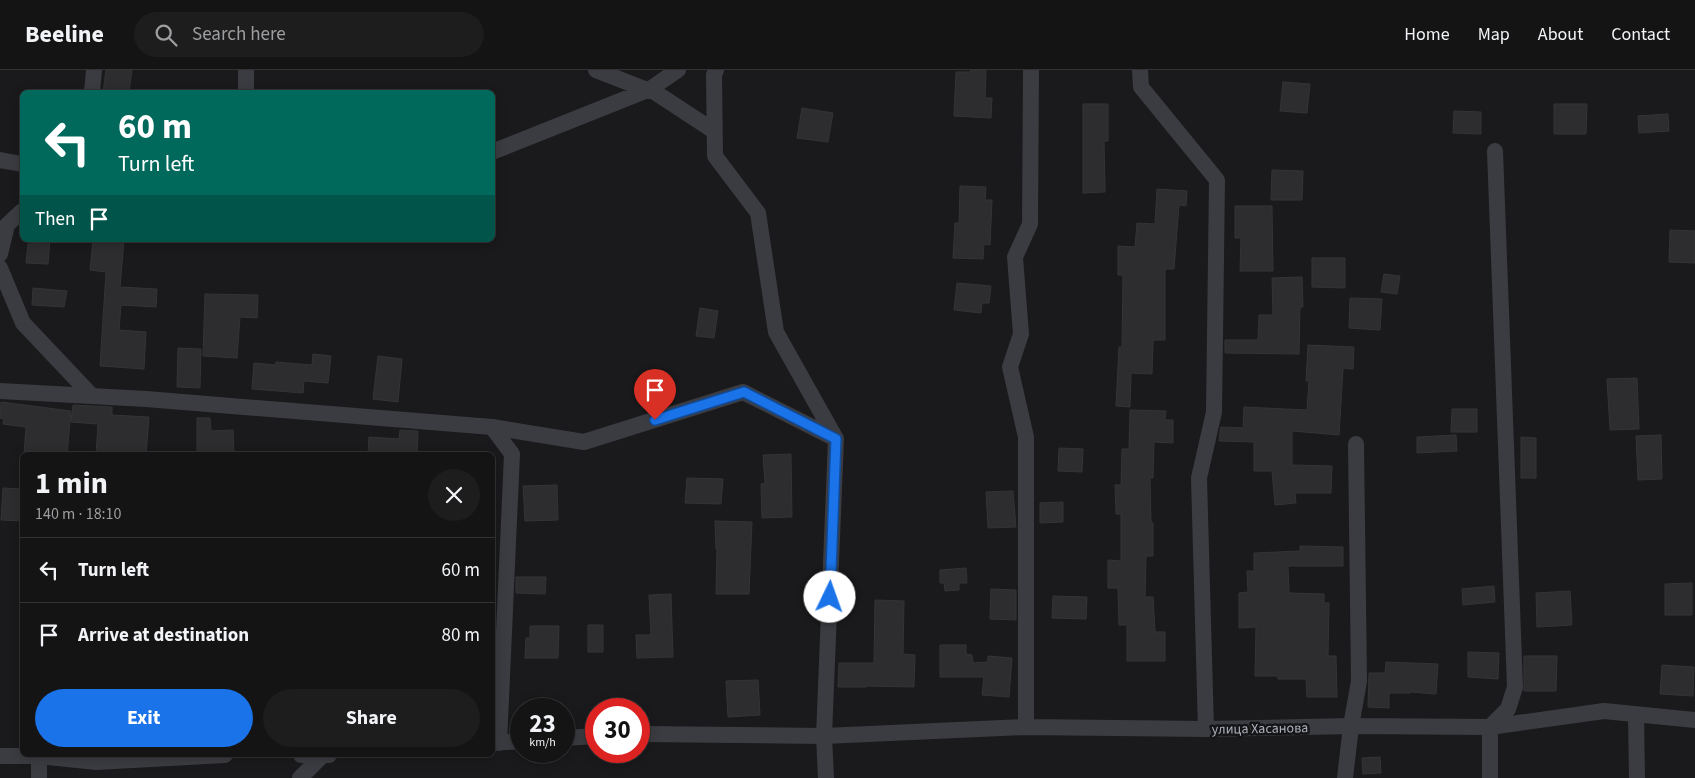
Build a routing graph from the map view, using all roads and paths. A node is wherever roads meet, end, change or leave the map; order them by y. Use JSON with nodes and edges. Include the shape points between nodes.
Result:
{"nodes":[{"id":1,"x":94,"y":70,"type":"edge"},
{"id":2,"x":246,"y":70,"type":"edge"},
{"id":3,"x":596,"y":70,"type":"edge"},
{"id":4,"x":678,"y":70,"type":"edge"},
{"id":5,"x":716,"y":70,"type":"edge"},
{"id":6,"x":1031,"y":70,"type":"edge"},
{"id":7,"x":1140,"y":70,"type":"edge"},
{"id":8,"x":92,"y":90,"type":"edge"},
{"id":9,"x":246,"y":90,"type":"edge"},
{"id":10,"x":649,"y":90,"type":"junction"},
{"id":11,"x":714,"y":130,"type":"junction"},
{"id":12,"x":495,"y":151,"type":"edge"},
{"id":13,"x":1495,"y":151,"type":"dead end"},
{"id":14,"x":0,"y":160,"type":"edge"},
{"id":15,"x":20,"y":164,"type":"edge"},
{"id":16,"x":20,"y":213,"type":"edge"},
{"id":17,"x":0,"y":254,"type":"edge"},
{"id":18,"x":0,"y":268,"type":"edge"},
{"id":19,"x":0,"y":391,"type":"edge"},
{"id":20,"x":92,"y":396,"type":"junction"},
{"id":21,"x":492,"y":427,"type":"junction"},
{"id":22,"x":836,"y":439,"type":"junction"},
{"id":23,"x":1356,"y":444,"type":"dead end"},
{"id":24,"x":1636,"y":715,"type":"junction"},
{"id":25,"x":1695,"y":720,"type":"edge"},
{"id":26,"x":1351,"y":726,"type":"junction"},
{"id":27,"x":1490,"y":727,"type":"junction"},
{"id":28,"x":1026,"y":728,"type":"junction"},
{"id":29,"x":1206,"y":729,"type":"junction"},
{"id":30,"x":650,"y":734,"type":"edge"},
{"id":31,"x":824,"y":736,"type":"junction"},
{"id":32,"x":510,"y":742,"type":"edge"},
{"id":33,"x":496,"y":743,"type":"edge"},
{"id":34,"x":0,"y":756,"type":"edge"},
{"id":35,"x":20,"y":756,"type":"edge"},
{"id":36,"x":39,"y":757,"type":"edge"},
{"id":37,"x":48,"y":757,"type":"edge"},
{"id":38,"x":187,"y":757,"type":"edge"},
{"id":39,"x":321,"y":757,"type":"edge"},
{"id":40,"x":39,"y":778,"type":"edge"},
{"id":41,"x":300,"y":778,"type":"edge"},
{"id":42,"x":826,"y":778,"type":"edge"},
{"id":43,"x":1345,"y":778,"type":"edge"},
{"id":44,"x":1490,"y":778,"type":"edge"},
{"id":45,"x":1638,"y":778,"type":"edge"}],
"edges":[{"from":1,"to":8,"type":"street"},
{"from":2,"to":9,"type":"street"},
{"from":3,"to":10,"type":"street"},
{"from":4,"to":10,"type":"street"},
{"from":5,"to":11,"type":"street"},
{"from":6,"to":28,"type":"street","via":[[1030,224],[1015,257],[1022,334],[1010,367],[1026,437]]},
{"from":7,"to":29,"type":"street","via":[[1141,87],[1217,180],[1214,412],[1199,478]]},
{"from":10,"to":11,"type":"street"},
{"from":10,"to":12,"type":"street"},
{"from":11,"to":22,"type":"street","via":[[714,156],[758,213],[776,332]]},
{"from":13,"to":27,"type":"street","via":[[1515,687],[1508,709]]},
{"from":14,"to":15,"type":"street"},
{"from":16,"to":17,"type":"street","via":[[7,225]]},
{"from":18,"to":20,"type":"street","via":[[23,323]]},
{"from":19,"to":20,"type":"street"},
{"from":20,"to":21,"type":"street"},
{"from":21,"to":22,"type":"street","via":[[584,442],[744,392]]},
{"from":21,"to":33,"type":"street","via":[[512,454]]},
{"from":22,"to":31,"type":"street"},
{"from":23,"to":26,"type":"street","via":[[1359,681]]},
{"from":24,"to":25,"type":"street","name":"улица Хасанова"},
{"from":24,"to":27,"type":"street","name":"улица Хасанова","via":[[1604,711]]},
{"from":24,"to":45,"type":"street"},
{"from":26,"to":27,"type":"street","name":"улица Хасанова"},
{"from":26,"to":29,"type":"street","name":"улица Хасанова"},
{"from":26,"to":43,"type":"street"},
{"from":27,"to":44,"type":"street"},
{"from":28,"to":29,"type":"street","name":"улица Хасанова"},
{"from":28,"to":31,"type":"street","name":"улица Хасанова"},
{"from":30,"to":31,"type":"street","name":"улица Хасанова"},
{"from":31,"to":42,"type":"street"},
{"from":32,"to":33,"type":"street"},
{"from":34,"to":35,"type":"street"},
{"from":36,"to":40,"type":"street"},
{"from":37,"to":38,"type":"street","via":[[96,762]]},
{"from":39,"to":41,"type":"street"}]}
